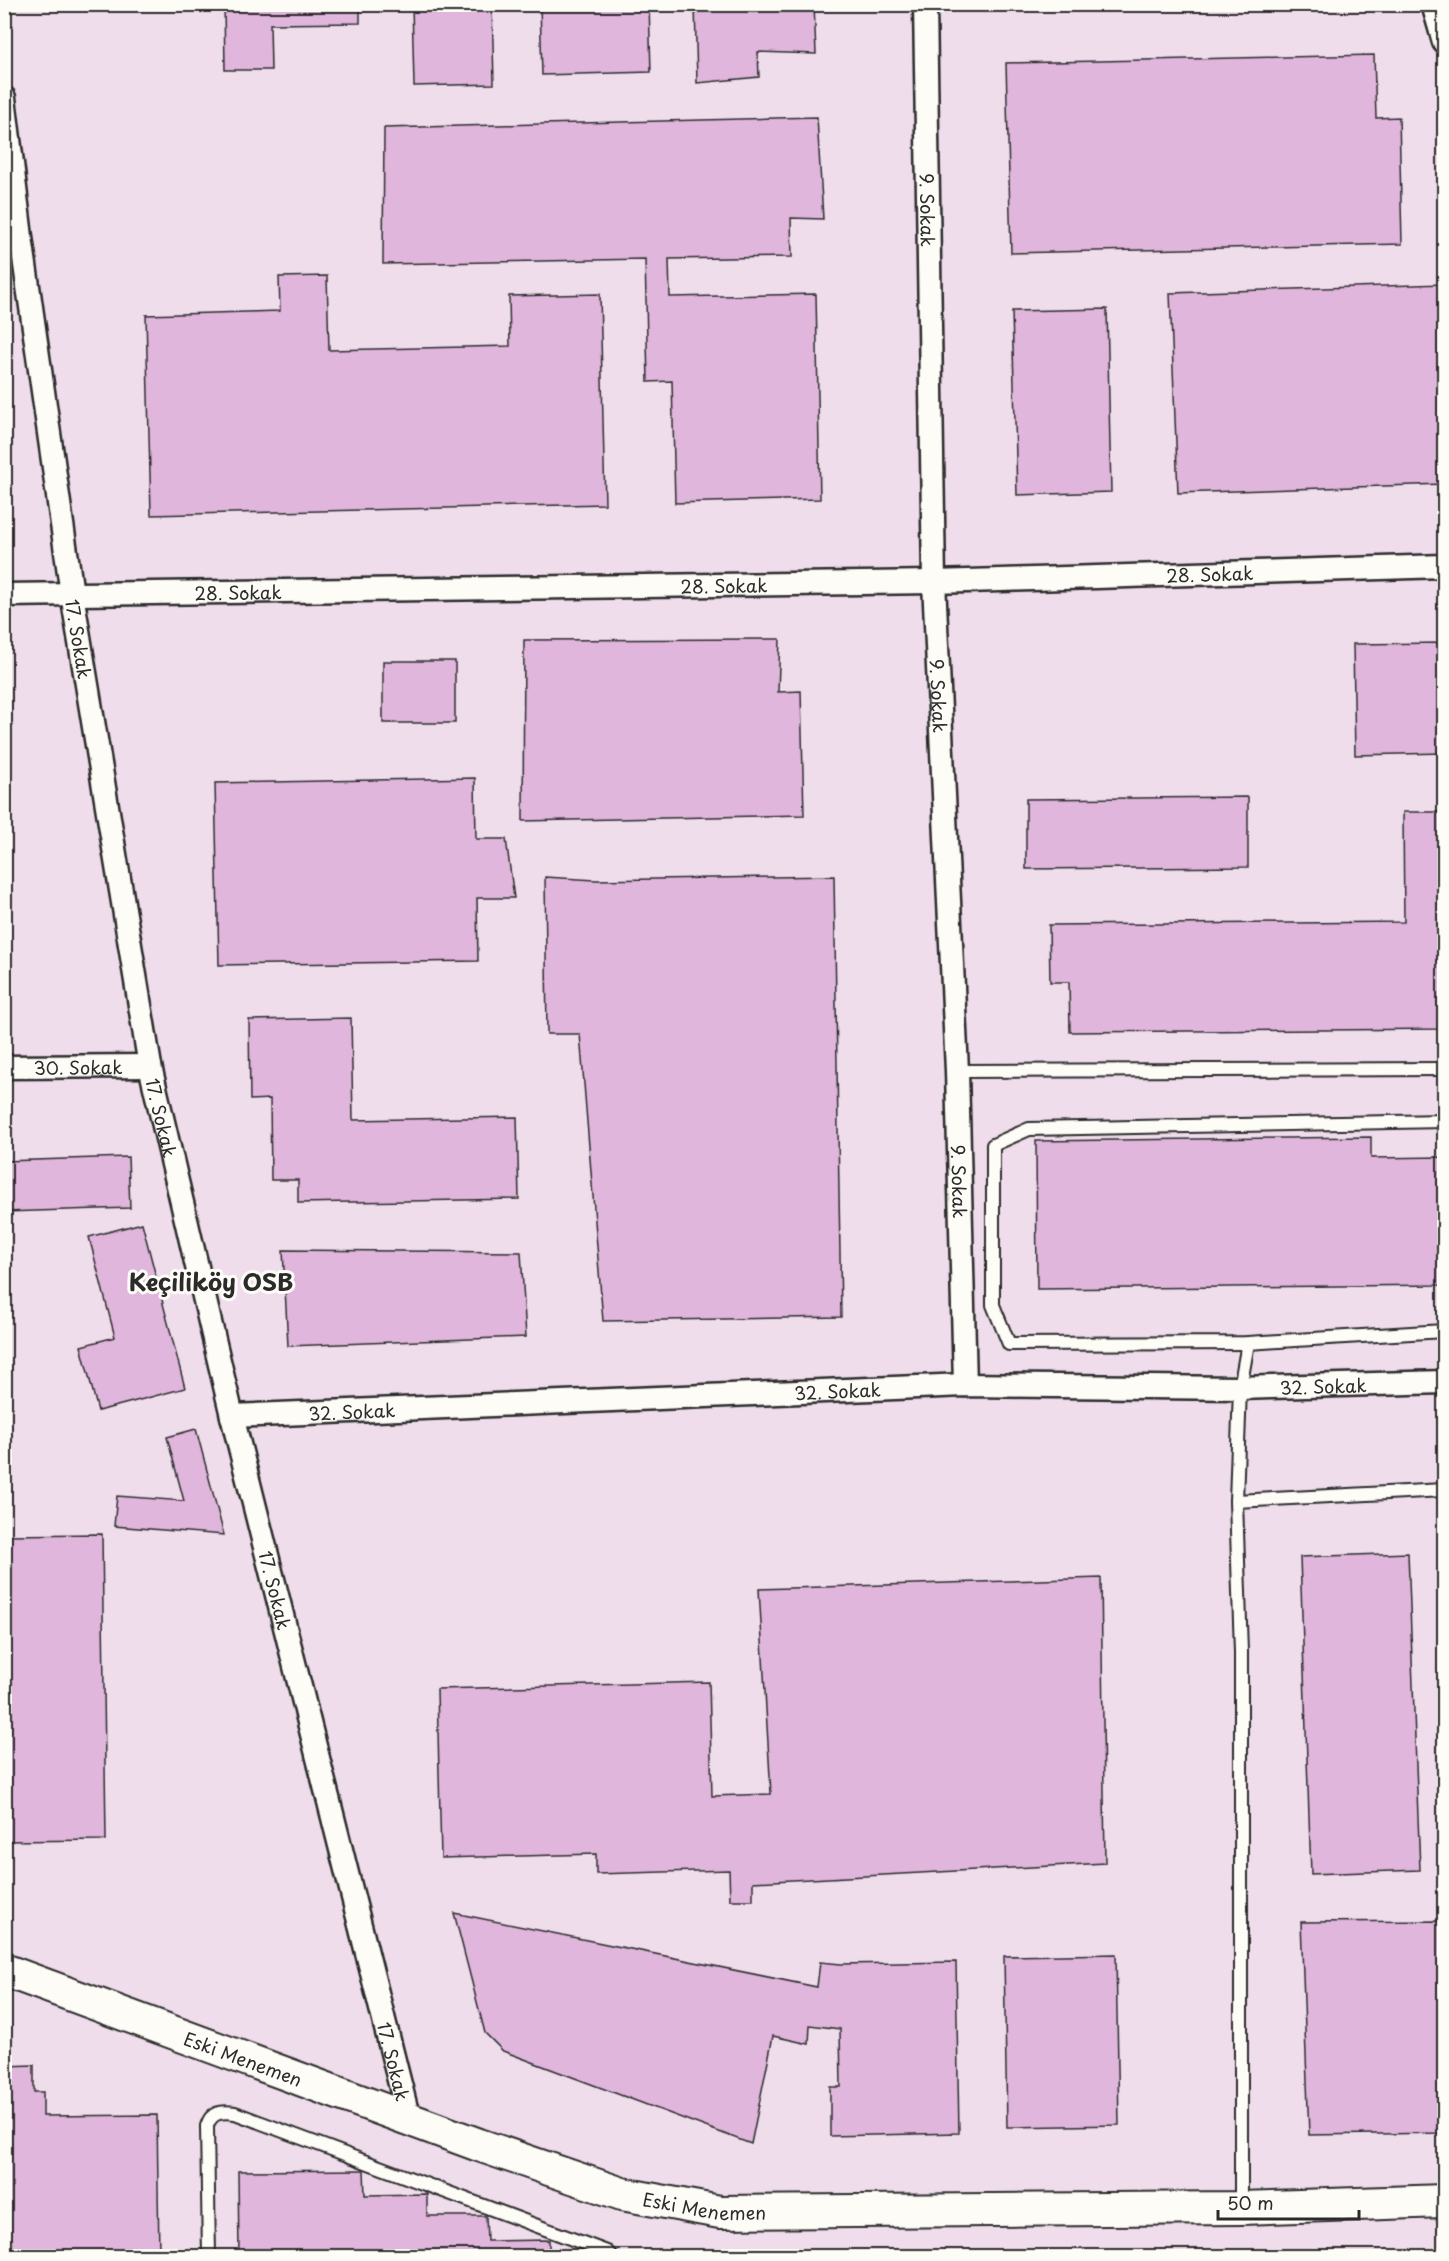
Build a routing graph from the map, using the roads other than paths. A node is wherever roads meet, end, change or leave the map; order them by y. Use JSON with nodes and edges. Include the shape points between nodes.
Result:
{"nodes":[{"id":1,"x":925,"y":4,"type":"edge"},
{"id":2,"x":1432,"y":4,"type":"edge"},
{"id":3,"x":1444,"y":42,"type":"edge"},
{"id":4,"x":4,"y":98,"type":"edge"},
{"id":5,"x":1444,"y":566,"type":"edge"},
{"id":6,"x":934,"y":582,"type":"junction"},
{"id":7,"x":72,"y":594,"type":"junction"},
{"id":8,"x":4,"y":595,"type":"edge"},
{"id":9,"x":150,"y":1066,"type":"junction"},
{"id":10,"x":4,"y":1067,"type":"edge"},
{"id":11,"x":1444,"y":1069,"type":"edge"},
{"id":12,"x":957,"y":1071,"type":"junction"},
{"id":13,"x":1444,"y":1121,"type":"edge"},
{"id":14,"x":1444,"y":1331,"type":"edge"},
{"id":15,"x":1248,"y":1343,"type":"junction"},
{"id":16,"x":1444,"y":1382,"type":"edge"},
{"id":17,"x":965,"y":1385,"type":"junction"},
{"id":18,"x":1240,"y":1388,"type":"junction"},
{"id":19,"x":232,"y":1416,"type":"junction"},
{"id":20,"x":1444,"y":1490,"type":"edge"},
{"id":21,"x":1236,"y":1501,"type":"junction"},
{"id":22,"x":4,"y":1970,"type":"edge"},
{"id":23,"x":409,"y":2120,"type":"junction"},
{"id":24,"x":1444,"y":2201,"type":"edge"},
{"id":25,"x":1241,"y":2208,"type":"junction"},
{"id":26,"x":209,"y":2256,"type":"edge"},
{"id":27,"x":611,"y":2256,"type":"edge"}],
"edges":[{"from":1,"to":6,"type":"street","name":"9. Sokak"},
{"from":2,"to":3,"type":"street"},
{"from":4,"to":7,"type":"street","name":"17. Sokak"},
{"from":5,"to":6,"type":"street","name":"28. Sokak"},
{"from":6,"to":7,"type":"street","name":"28. Sokak"},
{"from":6,"to":12,"type":"street","name":"9. Sokak"},
{"from":7,"to":8,"type":"street","name":"28. Sokak"},
{"from":7,"to":9,"type":"street","name":"17. Sokak"},
{"from":9,"to":10,"type":"street","name":"30. Sokak"},
{"from":9,"to":19,"type":"street","name":"17. Sokak"},
{"from":11,"to":12,"type":"lane"},
{"from":12,"to":17,"type":"street","name":"9. Sokak"},
{"from":13,"to":15,"type":"lane","via":[[1029,1129],[993,1145],[993,1305],[1009,1344]]},
{"from":14,"to":15,"type":"lane"},
{"from":15,"to":18,"type":"lane"},
{"from":16,"to":18,"type":"street","name":"32. Sokak"},
{"from":17,"to":18,"type":"street","name":"32. Sokak"},
{"from":17,"to":19,"type":"street","name":"32. Sokak"},
{"from":18,"to":21,"type":"lane"},
{"from":19,"to":23,"type":"street","name":"17. Sokak"},
{"from":20,"to":21,"type":"lane"},
{"from":21,"to":25,"type":"lane","via":[[1241,1652]]},
{"from":22,"to":23,"type":"street","name":"Eski Menemen"},
{"from":23,"to":25,"type":"street","name":"Eski Menemen","via":[[622,2194],[720,2212]]},
{"from":24,"to":25,"type":"street","name":"Eski Menemen"},
{"from":26,"to":27,"type":"lane","via":[[207,2126],[213,2114],[224,2112],[279,2129]]}]}
